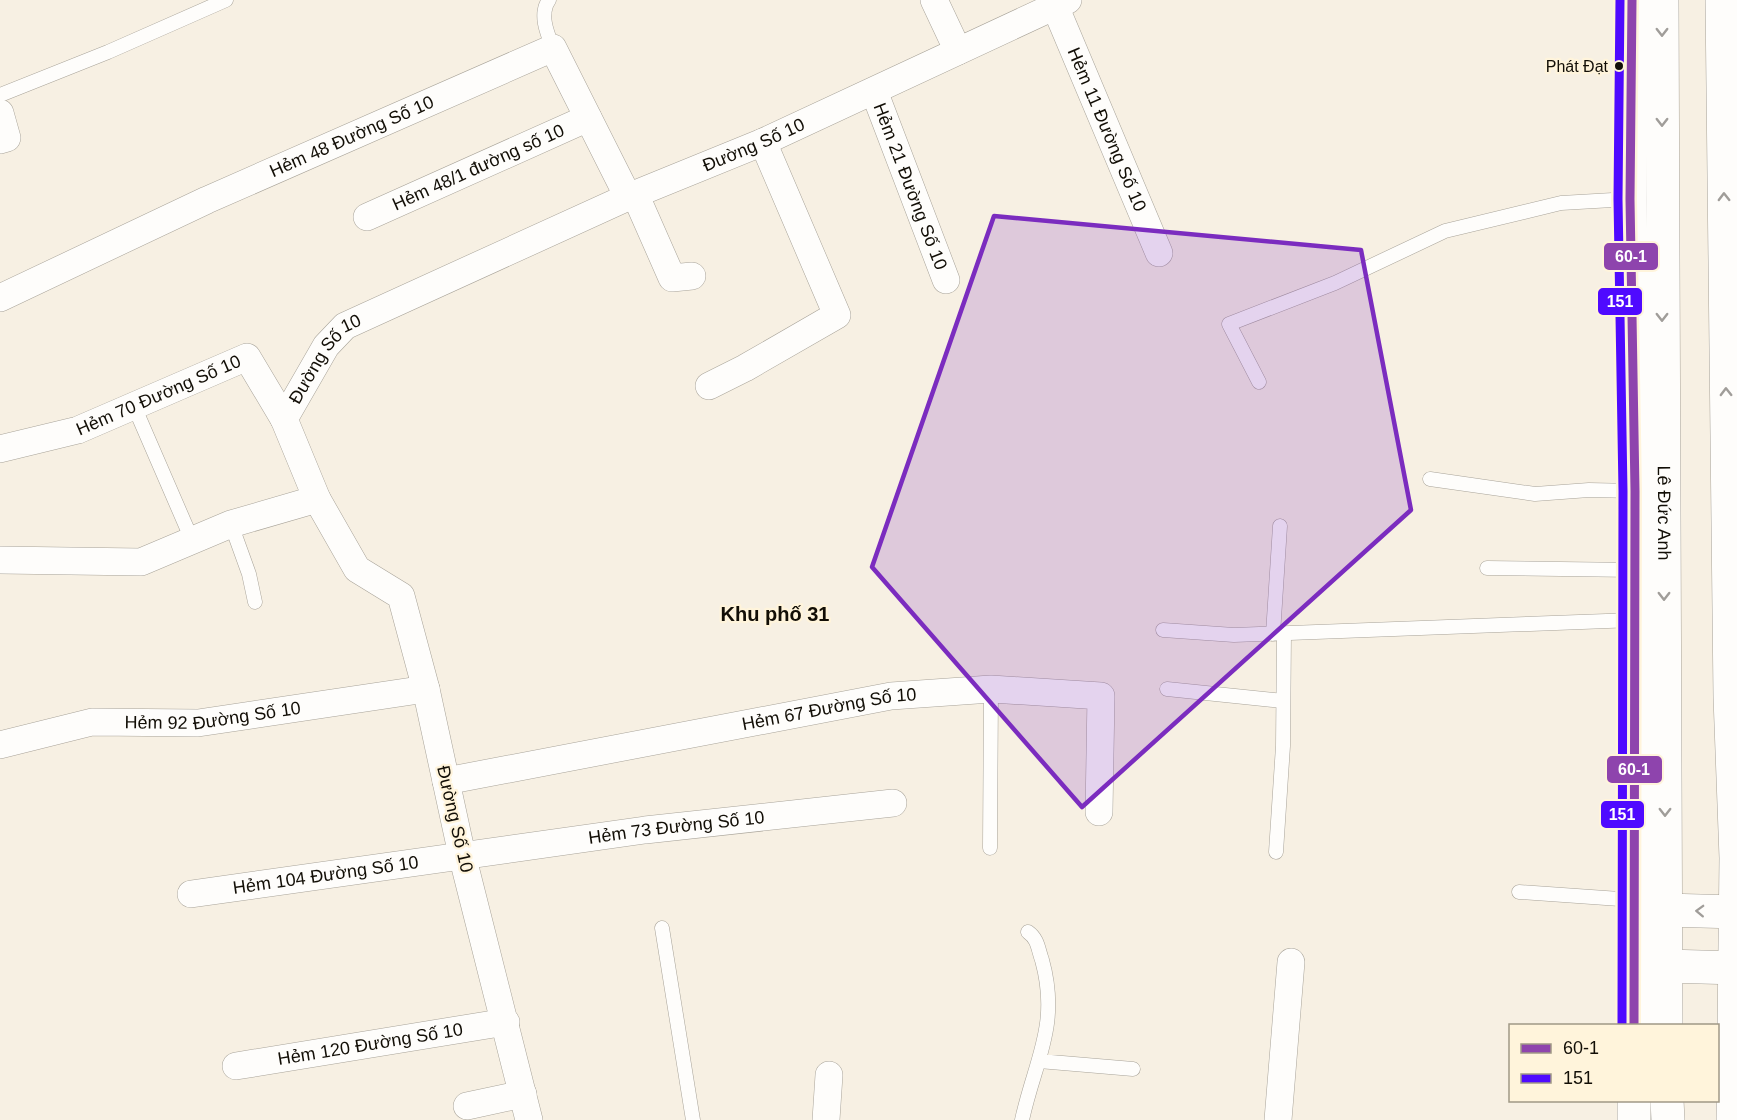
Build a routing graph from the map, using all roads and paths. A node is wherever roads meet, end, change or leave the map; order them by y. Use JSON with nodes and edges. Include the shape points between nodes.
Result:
{"nodes":[{"id":1,"x":226,"y":0,"type":"edge"},
{"id":2,"x":549,"y":0,"type":"edge"},
{"id":3,"x":934,"y":0,"type":"edge"},
{"id":4,"x":1632,"y":0,"type":"edge"},
{"id":5,"x":1662,"y":0,"type":"edge"},
{"id":6,"x":1722,"y":0,"type":"edge"},
{"id":7,"x":1061,"y":3,"type":"edge"},
{"id":8,"x":553,"y":48,"type":"junction"},
{"id":9,"x":958,"y":51,"type":"junction"},
{"id":10,"x":874,"y":91,"type":"junction"},
{"id":11,"x":0,"y":95,"type":"edge"},
{"id":12,"x":0,"y":113,"type":"edge"},
{"id":13,"x":588,"y":118,"type":"junction"},
{"id":14,"x":0,"y":140,"type":"edge"},
{"id":15,"x":763,"y":142,"type":"junction"},
{"id":16,"x":632,"y":195,"type":"junction"},
{"id":17,"x":1630,"y":199,"type":"junction"},
{"id":18,"x":367,"y":218,"type":"dead end"},
{"id":19,"x":1731,"y":252,"type":"edge"},
{"id":20,"x":1159,"y":253,"type":"dead end"},
{"id":21,"x":692,"y":276,"type":"dead end"},
{"id":22,"x":946,"y":280,"type":"dead end"},
{"id":23,"x":0,"y":298,"type":"edge"},
{"id":24,"x":1259,"y":382,"type":"dead end"},
{"id":25,"x":709,"y":386,"type":"dead end"},
{"id":26,"x":134,"y":406,"type":"junction"},
{"id":27,"x":284,"y":419,"type":"junction"},
{"id":28,"x":0,"y":449,"type":"edge"},
{"id":29,"x":1430,"y":479,"type":"dead end"},
{"id":30,"x":1635,"y":491,"type":"junction"},
{"id":31,"x":317,"y":499,"type":"junction"},
{"id":32,"x":231,"y":524,"type":"junction"},
{"id":33,"x":1280,"y":526,"type":"dead end"},
{"id":34,"x":192,"y":540,"type":"junction"},
{"id":35,"x":0,"y":560,"type":"edge"},
{"id":36,"x":1487,"y":567,"type":"dead end"},
{"id":37,"x":1634,"y":570,"type":"junction"},
{"id":38,"x":255,"y":602,"type":"dead end"},
{"id":39,"x":1635,"y":620,"type":"junction"},
{"id":40,"x":1163,"y":630,"type":"dead end"},
{"id":41,"x":1279,"y":633,"type":"junction"},
{"id":42,"x":426,"y":689,"type":"junction"},
{"id":43,"x":991,"y":689,"type":"junction"},
{"id":44,"x":1167,"y":689,"type":"dead end"},
{"id":45,"x":1283,"y":701,"type":"junction"},
{"id":46,"x":0,"y":744,"type":"edge"},
{"id":47,"x":446,"y":781,"type":"junction"},
{"id":48,"x":893,"y":803,"type":"dead end"},
{"id":49,"x":1099,"y":812,"type":"dead end"},
{"id":50,"x":990,"y":848,"type":"dead end"},
{"id":51,"x":1276,"y":852,"type":"dead end"},
{"id":52,"x":462,"y":855,"type":"junction"},
{"id":53,"x":1519,"y":892,"type":"dead end"},
{"id":54,"x":191,"y":894,"type":"dead end"},
{"id":55,"x":1634,"y":900,"type":"junction"},
{"id":56,"x":1665,"y":910,"type":"junction"},
{"id":57,"x":1736,"y":912,"type":"edge"},
{"id":58,"x":662,"y":928,"type":"dead end"},
{"id":59,"x":1028,"y":932,"type":"dead end"},
{"id":60,"x":1291,"y":962,"type":"dead end"},
{"id":61,"x":1666,"y":966,"type":"junction"},
{"id":62,"x":1735,"y":968,"type":"edge"},
{"id":63,"x":506,"y":1022,"type":"junction"},
{"id":64,"x":1634,"y":1024,"type":"edge"},
{"id":65,"x":1666,"y":1024,"type":"edge"},
{"id":66,"x":1039,"y":1061,"type":"junction"},
{"id":67,"x":236,"y":1066,"type":"dead end"},
{"id":68,"x":1133,"y":1069,"type":"dead end"},
{"id":69,"x":829,"y":1075,"type":"dead end"},
{"id":70,"x":523,"y":1094,"type":"junction"},
{"id":71,"x":1634,"y":1102,"type":"edge"},
{"id":72,"x":1667,"y":1102,"type":"edge"},
{"id":73,"x":467,"y":1106,"type":"dead end"},
{"id":74,"x":529,"y":1120,"type":"edge"},
{"id":75,"x":693,"y":1120,"type":"edge"},
{"id":76,"x":826,"y":1120,"type":"edge"},
{"id":77,"x":1022,"y":1120,"type":"edge"},
{"id":78,"x":1278,"y":1120,"type":"edge"},
{"id":79,"x":1634,"y":1120,"type":"edge"},
{"id":80,"x":1668,"y":1120,"type":"edge"},
{"id":81,"x":1733,"y":1120,"type":"edge"}],
"edges":[{"from":1,"to":11,"type":"lane"},
{"from":2,"to":8,"type":"lane","via":[[545,6],[545,30]]},
{"from":3,"to":9,"type":"street"},
{"from":4,"to":17,"type":"main road","name":"Lê Đức Anh"},
{"from":5,"to":56,"type":"main road","name":"Lê Đức Anh","one_way":true},
{"from":19,"to":6,"type":"main road","one_way":true},
{"from":7,"to":9,"type":"street","name":"Đường Số 10"},
{"from":7,"to":20,"type":"street","name":"Hẻm 11 Đường Số 10"},
{"from":8,"to":13,"type":"street"},
{"from":8,"to":23,"type":"street","name":"Hẻm 48 Đường Số 10","via":[[207,200]]},
{"from":9,"to":10,"type":"street","name":"Đường Số 10"},
{"from":10,"to":15,"type":"street","name":"Đường Số 10"},
{"from":10,"to":22,"type":"street","name":"Hẻm 21 Đường Số 10"},
{"from":12,"to":14,"type":"street","via":[[7,138]]},
{"from":13,"to":16,"type":"street"},
{"from":13,"to":18,"type":"street","name":"Hẻm 48/1 đường số 10"},
{"from":15,"to":16,"type":"street","name":"Đường Số 10"},
{"from":15,"to":25,"type":"street","via":[[837,315]]},
{"from":16,"to":21,"type":"street","via":[[672,278]]},
{"from":16,"to":27,"type":"street","name":"Đường Số 10","via":[[345,326],[326,346]]},
{"from":17,"to":24,"type":"lane","via":[[1561,203],[1445,231],[1335,283],[1229,324]]},
{"from":17,"to":30,"type":"main road","name":"Lê Đức Anh"},
{"from":57,"to":19,"type":"main road","one_way":true},
{"from":26,"to":27,"type":"street","name":"Hẻm 70 Đường Số 10","via":[[247,357]]},
{"from":26,"to":28,"type":"street","name":"Hẻm 70 Đường Số 10","via":[[78,430]]},
{"from":26,"to":34,"type":"lane"},
{"from":27,"to":31,"type":"street","name":"Đường Số 10"},
{"from":29,"to":30,"type":"lane","via":[[1535,494]]},
{"from":30,"to":37,"type":"main road","name":"Lê Đức Anh"},
{"from":31,"to":32,"type":"street"},
{"from":31,"to":42,"type":"street","name":"Đường Số 10","via":[[357,569],[401,596]]},
{"from":32,"to":34,"type":"street"},
{"from":32,"to":38,"type":"lane"},
{"from":33,"to":41,"type":"lane"},
{"from":34,"to":35,"type":"street","via":[[141,562]]},
{"from":36,"to":37,"type":"lane"},
{"from":37,"to":39,"type":"main road","name":"Lê Đức Anh"},
{"from":39,"to":41,"type":"lane"},
{"from":39,"to":55,"type":"main road","name":"Lê Đức Anh"},
{"from":40,"to":41,"type":"lane"},
{"from":41,"to":45,"type":"lane"},
{"from":42,"to":46,"type":"street","name":"Hẻm 92 Đường Số 10","via":[[198,723],[92,722]]},
{"from":42,"to":47,"type":"street","name":"Đường Số 10"},
{"from":43,"to":47,"type":"street","name":"Hẻm 67 Đường Số 10","via":[[891,696]]},
{"from":43,"to":49,"type":"street","name":"Hẻm 67 Đường Số 10","via":[[1101,696]]},
{"from":43,"to":50,"type":"lane"},
{"from":44,"to":45,"type":"lane"},
{"from":45,"to":51,"type":"lane"},
{"from":47,"to":52,"type":"street","name":"Đường Số 10"},
{"from":48,"to":52,"type":"street","name":"Hẻm 73 Đường Số 10"},
{"from":52,"to":54,"type":"street","name":"Hẻm 104 Đường Số 10"},
{"from":52,"to":63,"type":"street","name":"Đường Số 10"},
{"from":53,"to":55,"type":"lane"},
{"from":55,"to":64,"type":"main road","name":"Lê Đức Anh"},
{"from":57,"to":56,"type":"main road","one_way":true},
{"from":56,"to":61,"type":"main road","name":"Lê Đức Anh"},
{"from":57,"to":62,"type":"main road"},
{"from":58,"to":75,"type":"lane"},
{"from":59,"to":66,"type":"lane","via":[[1035,938],[1041,958],[1050,1012]]},
{"from":60,"to":78,"type":"street"},
{"from":61,"to":62,"type":"main road"},
{"from":61,"to":65,"type":"main road","name":"Lê Đức Anh"},
{"from":62,"to":81,"type":"main road"},
{"from":63,"to":67,"type":"street","name":"Hẻm 120 Đường Số 10"},
{"from":63,"to":70,"type":"street","name":"Đường Số 10"},
{"from":66,"to":68,"type":"lane"},
{"from":66,"to":77,"type":"lane"},
{"from":69,"to":76,"type":"street"},
{"from":70,"to":73,"type":"street"},
{"from":70,"to":74,"type":"street","name":"Đường Số 10"},
{"from":71,"to":79,"type":"main road"},
{"from":72,"to":80,"type":"main road"}]}
